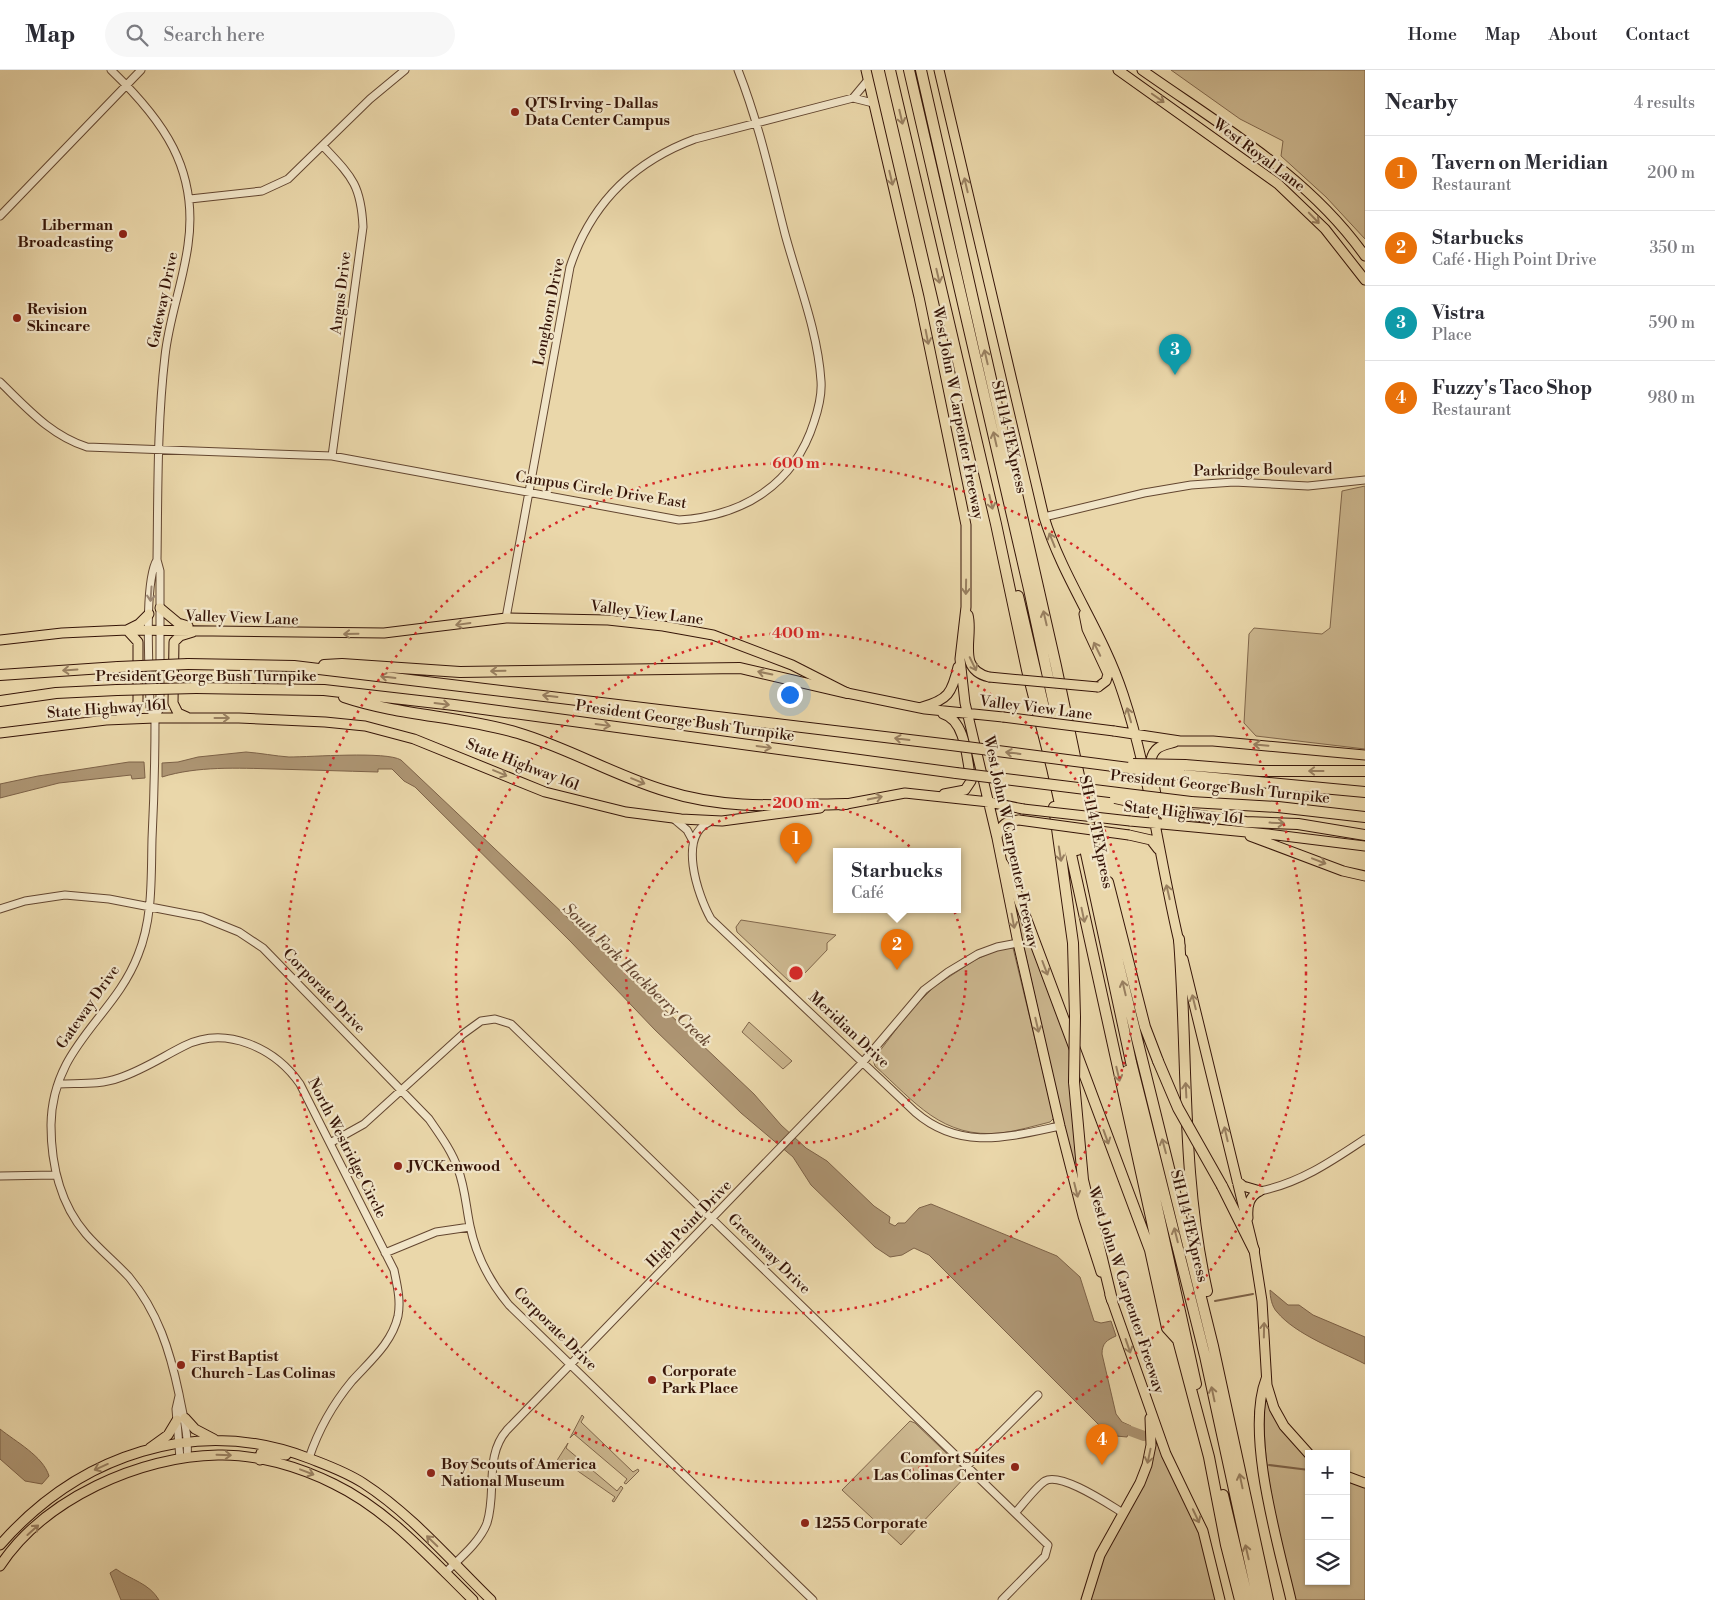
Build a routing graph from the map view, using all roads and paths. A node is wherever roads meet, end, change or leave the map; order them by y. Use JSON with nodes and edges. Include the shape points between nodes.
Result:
{"nodes":[{"id":1,"x":112,"y":70,"type":"edge"},
{"id":2,"x":141,"y":70,"type":"edge"},
{"id":3,"x":405,"y":70,"type":"edge"},
{"id":4,"x":738,"y":70,"type":"edge"},
{"id":5,"x":866,"y":70,"type":"edge"},
{"id":6,"x":890,"y":70,"type":"edge"},
{"id":7,"x":909,"y":70,"type":"edge"},
{"id":8,"x":922,"y":70,"type":"edge"},
{"id":9,"x":939,"y":70,"type":"edge"},
{"id":10,"x":1118,"y":70,"type":"edge"},
{"id":11,"x":1142,"y":70,"type":"edge"},
{"id":12,"x":868,"y":80,"type":"junction"},
{"id":13,"x":127,"y":85,"type":"junction"},
{"id":14,"x":853,"y":98,"type":"junction"},
{"id":15,"x":873,"y":103,"type":"junction"},
{"id":16,"x":756,"y":124,"type":"junction"},
{"id":17,"x":324,"y":146,"type":"junction"},
{"id":18,"x":944,"y":167,"type":"junction"},
{"id":19,"x":190,"y":199,"type":"junction"},
{"id":20,"x":0,"y":216,"type":"edge"},
{"id":21,"x":1365,"y":256,"type":"edge"},
{"id":22,"x":1353,"y":263,"type":"junction"},
{"id":23,"x":1365,"y":280,"type":"edge"},
{"id":24,"x":970,"y":328,"type":"junction"},
{"id":25,"x":0,"y":382,"type":"edge"},
{"id":26,"x":158,"y":450,"type":"junction"},
{"id":27,"x":332,"y":456,"type":"junction"},
{"id":28,"x":1365,"y":480,"type":"edge"},
{"id":29,"x":528,"y":492,"type":"junction"},
{"id":30,"x":1044,"y":517,"type":"junction"},
{"id":31,"x":996,"y":524,"type":"junction"},
{"id":32,"x":157,"y":560,"type":"junction"},
{"id":33,"x":1082,"y":606,"type":"junction"},
{"id":34,"x":966,"y":607,"type":"junction"},
{"id":35,"x":160,"y":608,"type":"junction"},
{"id":36,"x":149,"y":614,"type":"junction"},
{"id":37,"x":506,"y":618,"type":"junction"},
{"id":38,"x":203,"y":629,"type":"junction"},
{"id":39,"x":127,"y":630,"type":"junction"},
{"id":40,"x":149,"y":630,"type":"junction"},
{"id":41,"x":161,"y":630,"type":"junction"},
{"id":42,"x":0,"y":640,"type":"edge"},
{"id":43,"x":960,"y":659,"type":"junction"},
{"id":44,"x":294,"y":666,"type":"junction"},
{"id":45,"x":0,"y":675,"type":"edge"},
{"id":46,"x":324,"y":690,"type":"junction"},
{"id":47,"x":847,"y":693,"type":"junction"},
{"id":48,"x":2,"y":701,"type":"edge"},
{"id":49,"x":921,"y":709,"type":"junction"},
{"id":50,"x":967,"y":713,"type":"junction"},
{"id":51,"x":155,"y":718,"type":"junction"},
{"id":52,"x":190,"y":718,"type":"junction"},
{"id":53,"x":106,"y":720,"type":"junction"},
{"id":54,"x":0,"y":733,"type":"edge"},
{"id":55,"x":1135,"y":735,"type":"junction"},
{"id":56,"x":1180,"y":741,"type":"junction"},
{"id":57,"x":1365,"y":755,"type":"edge"},
{"id":58,"x":1052,"y":768,"type":"junction"},
{"id":59,"x":1184,"y":770,"type":"junction"},
{"id":60,"x":1365,"y":771,"type":"edge"},
{"id":61,"x":1078,"y":788,"type":"junction"},
{"id":62,"x":1365,"y":792,"type":"edge"},
{"id":63,"x":934,"y":796,"type":"junction"},
{"id":64,"x":989,"y":802,"type":"junction"},
{"id":65,"x":846,"y":804,"type":"junction"},
{"id":66,"x":1365,"y":817,"type":"edge"},
{"id":67,"x":674,"y":818,"type":"junction"},
{"id":68,"x":715,"y":820,"type":"junction"},
{"id":69,"x":1154,"y":823,"type":"junction"},
{"id":70,"x":1182,"y":827,"type":"junction"},
{"id":71,"x":1240,"y":833,"type":"junction"},
{"id":72,"x":1365,"y":835,"type":"edge"},
{"id":73,"x":997,"y":838,"type":"junction"},
{"id":74,"x":693,"y":841,"type":"junction"},
{"id":75,"x":1092,"y":844,"type":"junction"},
{"id":76,"x":1365,"y":846,"type":"edge"},
{"id":77,"x":1158,"y":849,"type":"junction"},
{"id":78,"x":1003,"y":864,"type":"junction"},
{"id":79,"x":1365,"y":876,"type":"edge"},
{"id":80,"x":150,"y":907,"type":"junction"},
{"id":81,"x":0,"y":909,"type":"edge"},
{"id":82,"x":1179,"y":939,"type":"junction"},
{"id":83,"x":1018,"y":943,"type":"junction"},
{"id":84,"x":863,"y":1062,"type":"junction"},
{"id":85,"x":59,"y":1084,"type":"junction"},
{"id":86,"x":402,"y":1091,"type":"junction"},
{"id":87,"x":1060,"y":1126,"type":"junction"},
{"id":88,"x":1365,"y":1139,"type":"edge"},
{"id":89,"x":330,"y":1143,"type":"junction"},
{"id":90,"x":55,"y":1175,"type":"junction"},
{"id":91,"x":0,"y":1176,"type":"edge"},
{"id":92,"x":1237,"y":1181,"type":"junction"},
{"id":93,"x":1260,"y":1191,"type":"junction"},
{"id":94,"x":712,"y":1218,"type":"junction"},
{"id":95,"x":470,"y":1227,"type":"junction"},
{"id":96,"x":1248,"y":1227,"type":"junction"},
{"id":97,"x":1254,"y":1250,"type":"junction"},
{"id":98,"x":385,"y":1253,"type":"junction"},
{"id":99,"x":1112,"y":1300,"type":"junction"},
{"id":100,"x":1178,"y":1340,"type":"junction"},
{"id":101,"x":1213,"y":1346,"type":"junction"},
{"id":102,"x":570,"y":1365,"type":"junction"},
{"id":103,"x":1266,"y":1378,"type":"junction"},
{"id":104,"x":1038,"y":1395,"type":"dead end"},
{"id":105,"x":1149,"y":1408,"type":"junction"},
{"id":106,"x":181,"y":1419,"type":"junction"},
{"id":107,"x":216,"y":1440,"type":"junction"},
{"id":108,"x":184,"y":1443,"type":"junction"},
{"id":109,"x":147,"y":1450,"type":"junction"},
{"id":110,"x":1305,"y":1450,"type":"edge"},
{"id":111,"x":184,"y":1458,"type":"junction"},
{"id":112,"x":309,"y":1458,"type":"junction"},
{"id":113,"x":260,"y":1460,"type":"junction"},
{"id":114,"x":968,"y":1466,"type":"junction"},
{"id":115,"x":1350,"y":1477,"type":"edge"},
{"id":116,"x":1365,"y":1483,"type":"edge"},
{"id":117,"x":1016,"y":1512,"type":"junction"},
{"id":118,"x":1123,"y":1513,"type":"junction"},
{"id":119,"x":0,"y":1545,"type":"edge"},
{"id":120,"x":2,"y":1559,"type":"edge"},
{"id":121,"x":454,"y":1564,"type":"junction"},
{"id":122,"x":445,"y":1573,"type":"junction"},
{"id":123,"x":473,"y":1600,"type":"edge"},
{"id":124,"x":491,"y":1600,"type":"edge"},
{"id":125,"x":813,"y":1600,"type":"edge"},
{"id":126,"x":1002,"y":1600,"type":"edge"},
{"id":127,"x":1086,"y":1600,"type":"edge"},
{"id":128,"x":1220,"y":1600,"type":"edge"},
{"id":129,"x":1240,"y":1600,"type":"edge"},
{"id":130,"x":1248,"y":1600,"type":"edge"},
{"id":131,"x":1258,"y":1600,"type":"edge"},
{"id":132,"x":1269,"y":1600,"type":"edge"},
{"id":133,"x":1291,"y":1600,"type":"edge"}],
"edges":[{"from":1,"to":13,"type":"street","name":"Gateway Drive"},
{"from":2,"to":13,"type":"street"},
{"from":3,"to":17,"type":"street","via":[[370,99]]},
{"from":4,"to":16,"type":"street","name":"Campus Circle Drive East"},
{"from":5,"to":12,"type":"main road","name":"West John W Carpenter Freeway"},
{"from":6,"to":31,"type":"highway","name":"West John W Carpenter Freeway","one_way":true},
{"from":7,"to":24,"type":"highway","name":"SH 114 TEXpress"},
{"from":8,"to":18,"type":"highway"},
{"from":30,"to":9,"type":"main road","one_way":true},
{"from":10,"to":22,"type":"main road","name":"West Royal Lane","one_way":true,"via":[[1278,184],[1325,229]]},
{"from":11,"to":21,"type":"main road","name":"West Royal Lane","via":[[1289,175],[1334,219]]},
{"from":12,"to":14,"type":"street"},
{"from":12,"to":15,"type":"main road","name":"West John W Carpenter Freeway"},
{"from":13,"to":19,"type":"street","name":"Gateway Drive","via":[[170,138]]},
{"from":13,"to":20,"type":"street"},
{"from":14,"to":15,"type":"street","name":"Longhorn Drive"},
{"from":14,"to":16,"type":"street","name":"Longhorn Drive"},
{"from":15,"to":34,"type":"main road","name":"West John W Carpenter Freeway","one_way":true,"via":[[959,486],[966,525]]},
{"from":16,"to":29,"type":"street","name":"Longhorn Drive","via":[[695,139],[642,165],[604,201],[583,234],[570,267]]},
{"from":16,"to":29,"type":"street","name":"Campus Circle Drive East","via":[[816,346],[822,383],[818,410],[802,450],[792,466],[764,493],[714,516],[679,520]]},
{"from":17,"to":19,"type":"street","via":[[288,179],[271,189]]},
{"from":17,"to":27,"type":"street","name":"Angus Drive","via":[[358,189],[363,227]]},
{"from":18,"to":24,"type":"highway","via":[[941,182]]},
{"from":75,"to":18,"type":"highway","one_way":true,"via":[[1056,666]]},
{"from":19,"to":26,"type":"street","name":"Gateway Drive","via":[[188,246],[166,344]]},
{"from":21,"to":22,"type":"main road"},
{"from":22,"to":23,"type":"main road","name":"West Royal Lane"},
{"from":131,"to":24,"type":"highway","name":"SH 114 TEXpress","one_way":true,"via":[[1205,1356],[1131,1062]]},
{"from":25,"to":26,"type":"street","name":"Campus Circle Drive East","via":[[47,427],[76,443],[101,449]]},
{"from":26,"to":27,"type":"street","name":"Campus Circle Drive East"},
{"from":26,"to":32,"type":"street","name":"Gateway Drive"},
{"from":27,"to":29,"type":"street","name":"Campus Circle Drive East"},
{"from":28,"to":30,"type":"street","name":"Parkridge Boulevard","via":[[1308,486],[1234,482],[1190,485]]},
{"from":29,"to":37,"type":"street","name":"Longhorn Drive"},
{"from":33,"to":30,"type":"main road","one_way":true},
{"from":31,"to":58,"type":"highway","name":"West John W Carpenter Freeway","via":[[1029,679]]},
{"from":31,"to":130,"type":"highway","name":"SH 114 TEXpress","via":[[1003,534],[1044,704],[1205,1424]]},
{"from":32,"to":35,"type":"street","name":"Gateway Drive"},
{"from":32,"to":36,"type":"street","name":"Gateway Drive","one_way":true},
{"from":34,"to":33,"type":"main road","one_way":true,"bridge":true,"via":[[970,620],[969,658],[980,675],[1098,687],[1106,681],[1108,674],[1088,629]]},
{"from":55,"to":33,"type":"main road","one_way":true,"via":[[1110,656]]},
{"from":34,"to":43,"type":"main road","name":"West John W Carpenter Freeway"},
{"from":35,"to":38,"type":"main road","via":[[178,624]]},
{"from":35,"to":41,"type":"street","name":"Gateway Drive"},
{"from":36,"to":39,"type":"main road"},
{"from":36,"to":40,"type":"street","name":"Gateway Drive"},
{"from":37,"to":38,"type":"main road","name":"Valley View Lane","one_way":true,"via":[[384,633]]},
{"from":37,"to":47,"type":"main road","name":"Valley View Lane","via":[[608,620],[713,636],[792,665]]},
{"from":38,"to":41,"type":"main road","name":"Valley View Lane"},
{"from":38,"to":52,"type":"main road","via":[[180,636],[174,642],[173,703],[178,713]]},
{"from":39,"to":40,"type":"main road","name":"Valley View Lane"},
{"from":39,"to":42,"type":"main road","name":"Valley View Lane"},
{"from":39,"to":53,"type":"main road","via":[[138,642],[138,703],[130,714]]},
{"from":40,"to":41,"type":"main road","name":"Valley View Lane"},
{"from":40,"to":51,"type":"street","name":"Gateway Drive","via":[[150,709]]},
{"from":41,"to":51,"type":"street","name":"Gateway Drive","via":[[160,708]]},
{"from":43,"to":49,"type":"main road","via":[[949,693]]},
{"from":43,"to":50,"type":"main road","name":"West John W Carpenter Freeway"},
{"from":44,"to":45,"type":"highway","name":"President George Bush Turnpike","one_way":true,"bridge":true,"via":[[188,664]]},
{"from":47,"to":44,"type":"highway","one_way":true,"via":[[740,668],[460,672],[342,664]]},
{"from":59,"to":44,"type":"highway","name":"President George Bush Turnpike","one_way":true,"bridge":true,"via":[[1109,765]]},
{"from":46,"to":48,"type":"highway","name":"President George Bush Turnpike","bridge":true,"via":[[117,690],[56,693]]},
{"from":46,"to":61,"type":"highway","name":"President George Bush Turnpike","one_way":true,"bridge":true},
{"from":46,"to":65,"type":"highway","one_way":true,"via":[[364,704],[518,733],[682,796],[740,805]]},
{"from":47,"to":49,"type":"main road","name":"Valley View Lane"},
{"from":49,"to":50,"type":"main road","name":"Valley View Lane"},
{"from":49,"to":63,"type":"main road","via":[[948,715],[957,724],[971,781],[962,791]]},
{"from":50,"to":55,"type":"main road","name":"Valley View Lane","bridge":true},
{"from":50,"to":64,"type":"main road","name":"West John W Carpenter Freeway"},
{"from":51,"to":52,"type":"main road","name":"State Highway 161"},
{"from":51,"to":53,"type":"main road","name":"State Highway 161"},
{"from":51,"to":80,"type":"street","name":"Gateway Drive"},
{"from":52,"to":67,"type":"main road","name":"State Highway 161","one_way":true,"via":[[365,726],[438,748],[545,792],[626,812]]},
{"from":53,"to":54,"type":"main road","name":"State Highway 161"},
{"from":55,"to":56,"type":"main road","name":"Valley View Lane"},
{"from":55,"to":69,"type":"main road"},
{"from":57,"to":56,"type":"main road","name":"Valley View Lane","one_way":true},
{"from":56,"to":70,"type":"main road","via":[[1159,746],[1152,753],[1151,760],[1159,808],[1167,820]]},
{"from":58,"to":99,"type":"highway","one_way":true,"bridge":true,"via":[[1056,829],[1072,943],[1074,1082],[1083,1180]]},
{"from":58,"to":100,"type":"highway","name":"West John W Carpenter Freeway","one_way":true},
{"from":60,"to":59,"type":"highway","one_way":true},
{"from":59,"to":62,"type":"highway","name":"President George Bush Turnpike"},
{"from":61,"to":66,"type":"highway","name":"President George Bush Turnpike","bridge":true,"via":[[1191,802]]},
{"from":61,"to":72,"type":"highway","one_way":true,"bridge":true,"via":[[1193,815],[1298,824]]},
{"from":63,"to":64,"type":"main road","name":"State Highway 161"},
{"from":65,"to":63,"type":"main road","name":"State Highway 161","one_way":true,"via":[[905,794]]},
{"from":64,"to":69,"type":"main road","name":"State Highway 161","bridge":true,"via":[[1023,809]]},
{"from":64,"to":73,"type":"main road","name":"West John W Carpenter Freeway"},
{"from":65,"to":68,"type":"main road","name":"State Highway 161"},
{"from":67,"to":68,"type":"main road","name":"State Highway 161"},
{"from":67,"to":74,"type":"street"},
{"from":68,"to":74,"type":"street","via":[[700,828]]},
{"from":69,"to":70,"type":"main road","name":"State Highway 161"},
{"from":69,"to":77,"type":"main road"},
{"from":70,"to":71,"type":"main road","name":"State Highway 161"},
{"from":71,"to":76,"type":"main road","name":"State Highway 161"},
{"from":71,"to":79,"type":"main road","one_way":true},
{"from":73,"to":77,"type":"main road","bridge":true,"via":[[1003,824],[1019,820],[1129,835],[1151,840]]},
{"from":73,"to":78,"type":"main road","name":"West John W Carpenter Freeway"},
{"from":74,"to":84,"type":"street","name":"Meridian Drive","via":[[694,879],[711,919]]},
{"from":75,"to":97,"type":"highway","bridge":true,"via":[[1102,858],[1145,1027],[1158,1061],[1178,1108]]},
{"from":101,"to":75,"type":"highway","one_way":true,"via":[[1141,1058]]},
{"from":82,"to":77,"type":"main road","one_way":true},
{"from":78,"to":83,"type":"main road","name":"West John W Carpenter Freeway","one_way":true},
{"from":78,"to":100,"type":"highway","one_way":true,"via":[[1150,1250],[1167,1328]]},
{"from":80,"to":81,"type":"street","name":"Corporate Drive","via":[[65,895],[25,901]]},
{"from":80,"to":85,"type":"street","name":"Gateway Drive","via":[[138,955],[130,971],[120,989],[78,1042],[64,1066]]},
{"from":80,"to":86,"type":"street","name":"Corporate Drive","via":[[220,923],[263,948]]},
{"from":92,"to":82,"type":"main road","one_way":true},
{"from":101,"to":82,"type":"highway","one_way":true,"via":[[1215,1328],[1195,1236],[1190,1181]]},
{"from":83,"to":84,"type":"street","name":"High Point Drive","via":[[978,954],[924,990]]},
{"from":83,"to":87,"type":"main road","name":"West John W Carpenter Freeway","one_way":true},
{"from":84,"to":87,"type":"street","name":"Meridian Drive","via":[[921,1117],[951,1133],[983,1139]]},
{"from":84,"to":94,"type":"street","name":"High Point Drive"},
{"from":85,"to":89,"type":"street","name":"North Westridge Circle","via":[[117,1079],[197,1041],[230,1039],[245,1042],[270,1054],[290,1069]]},
{"from":85,"to":90,"type":"street","name":"Gateway Drive","via":[[51,1124]]},
{"from":86,"to":89,"type":"street","name":"Greenway Drive","via":[[364,1124]]},
{"from":86,"to":94,"type":"street","name":"Greenway Drive","via":[[462,1034],[481,1021],[503,1020],[511,1024]]},
{"from":86,"to":95,"type":"street","name":"Corporate Drive","via":[[429,1120],[450,1151],[459,1170]]},
{"from":87,"to":99,"type":"main road","name":"West John W Carpenter Freeway","one_way":true,"via":[[1083,1216]]},
{"from":88,"to":93,"type":"street","via":[[1308,1175]]},
{"from":89,"to":98,"type":"street","name":"North Westridge Circle"},
{"from":90,"to":91,"type":"street"},
{"from":90,"to":106,"type":"street","name":"Gateway Drive","via":[[84,1232],[129,1278],[155,1315],[168,1349]]},
{"from":92,"to":93,"type":"main road"},
{"from":92,"to":96,"type":"main road"},
{"from":93,"to":96,"type":"main road","via":[[1249,1202]]},
{"from":94,"to":102,"type":"street","name":"High Point Drive"},
{"from":94,"to":114,"type":"street","name":"Greenway Drive"},
{"from":95,"to":98,"type":"street","via":[[436,1232]]},
{"from":95,"to":102,"type":"street","name":"Corporate Drive","via":[[481,1261],[496,1288]]},
{"from":96,"to":97,"type":"main road"},
{"from":103,"to":97,"type":"main road","one_way":true,"via":[[1263,1309]]},
{"from":98,"to":112,"type":"street","name":"North Westridge Circle","via":[[394,1270],[398,1316],[377,1356],[352,1381],[327,1418]]},
{"from":99,"to":105,"type":"main road","name":"West John W Carpenter Freeway","one_way":true},
{"from":100,"to":129,"type":"highway","name":"West John W Carpenter Freeway","via":[[1209,1457]]},
{"from":132,"to":101,"type":"highway","one_way":true},
{"from":102,"to":121,"type":"street","name":"High Point Drive","via":[[498,1440],[488,1520]]},
{"from":102,"to":125,"type":"street","name":"Corporate Drive"},
{"from":103,"to":110,"type":"main road","via":[[1280,1419]]},
{"from":103,"to":133,"type":"main road","via":[[1259,1420],[1261,1450],[1266,1491]]},
{"from":104,"to":114,"type":"street"},
{"from":105,"to":118,"type":"main road","one_way":true,"via":[[1150,1452],[1140,1483]]},
{"from":105,"to":128,"type":"main road","name":"West John W Carpenter Freeway","one_way":true,"via":[[1166,1454],[1203,1531]]},
{"from":106,"to":107,"type":"main road"},
{"from":106,"to":108,"type":"street","name":"Gateway Drive"},
{"from":106,"to":109,"type":"main road","via":[[168,1436]]},
{"from":107,"to":108,"type":"main road"},
{"from":107,"to":112,"type":"main road","via":[[267,1445]]},
{"from":108,"to":109,"type":"main road"},
{"from":108,"to":111,"type":"street","name":"Gateway Drive"},
{"from":109,"to":119,"type":"main road","one_way":true,"via":[[99,1468],[50,1496]]},
{"from":111,"to":113,"type":"main road","one_way":true,"via":[[218,1455]]},
{"from":120,"to":111,"type":"main road","one_way":true,"via":[[46,1518],[105,1481],[132,1470]]},
{"from":112,"to":113,"type":"main road","via":[[264,1452]]},
{"from":121,"to":112,"type":"main road","one_way":true,"via":[[377,1492],[349,1474]]},
{"from":113,"to":122,"type":"main road","one_way":true,"via":[[303,1470],[342,1488],[382,1515]]},
{"from":114,"to":117,"type":"street","name":"Greenway Drive"},
{"from":115,"to":116,"type":"main road"},
{"from":117,"to":118,"type":"street","via":[[1045,1481],[1055,1478]]},
{"from":117,"to":126,"type":"street","name":"Greenway Drive","via":[[1048,1545],[1048,1551]]},
{"from":118,"to":127,"type":"main road","via":[[1100,1555]]},
{"from":121,"to":122,"type":"street","name":"High Point Drive"},
{"from":121,"to":124,"type":"main road"},
{"from":122,"to":123,"type":"main road"}]}
